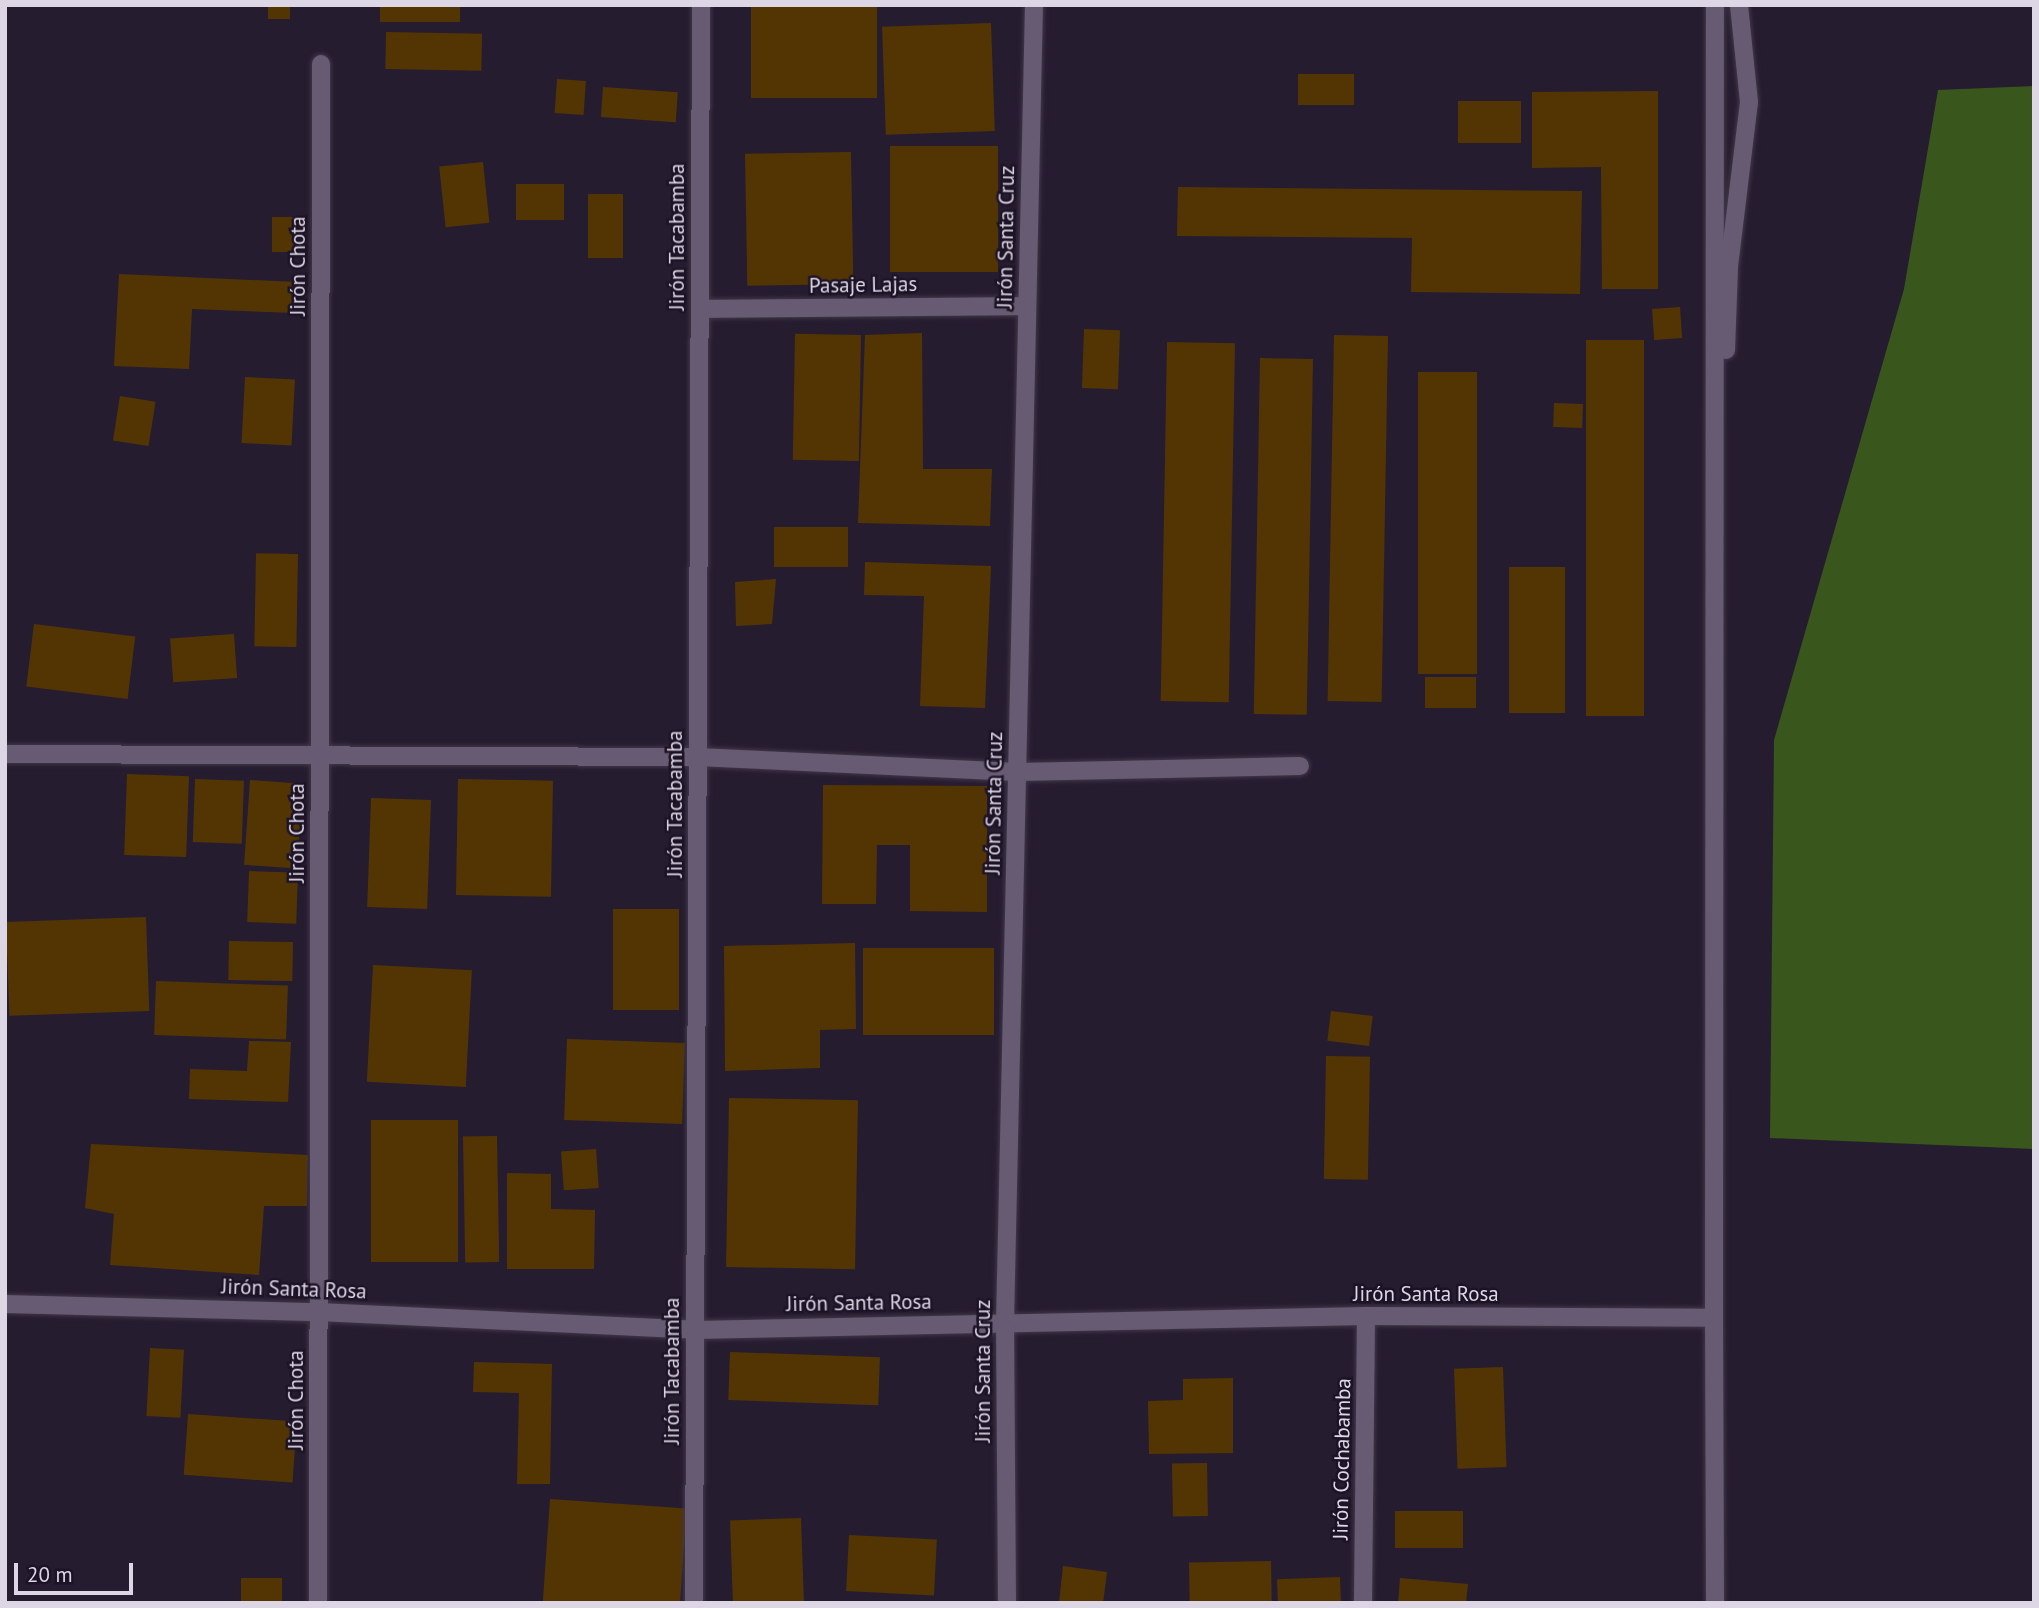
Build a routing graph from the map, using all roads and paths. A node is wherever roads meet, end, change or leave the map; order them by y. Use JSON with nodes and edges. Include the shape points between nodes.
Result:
{"nodes":[{"id":1,"x":701,"y":5,"type":"edge"},
{"id":2,"x":1034,"y":5,"type":"edge"},
{"id":3,"x":1715,"y":5,"type":"edge"},
{"id":4,"x":1739,"y":5,"type":"edge"},
{"id":5,"x":321,"y":64,"type":"dead end"},
{"id":6,"x":1027,"y":306,"type":"junction"},
{"id":7,"x":700,"y":309,"type":"junction"},
{"id":8,"x":5,"y":754,"type":"edge"},
{"id":9,"x":320,"y":754,"type":"junction"},
{"id":10,"x":698,"y":757,"type":"junction"},
{"id":11,"x":1300,"y":766,"type":"dead end"},
{"id":12,"x":1017,"y":772,"type":"junction"},
{"id":13,"x":5,"y":1304,"type":"edge"},
{"id":14,"x":319,"y":1312,"type":"junction"},
{"id":15,"x":1366,"y":1316,"type":"junction"},
{"id":16,"x":1714,"y":1318,"type":"junction"},
{"id":17,"x":1005,"y":1323,"type":"junction"},
{"id":18,"x":696,"y":1330,"type":"junction"},
{"id":19,"x":318,"y":1603,"type":"edge"},
{"id":20,"x":694,"y":1603,"type":"edge"},
{"id":21,"x":1007,"y":1603,"type":"edge"},
{"id":22,"x":1363,"y":1603,"type":"edge"},
{"id":23,"x":1715,"y":1603,"type":"edge"}],
"edges":[{"from":1,"to":7,"type":"street","name":"Jirón Tacabamba"},
{"from":2,"to":6,"type":"street","name":"Jirón Santa Cruz"},
{"from":3,"to":16,"type":"street"},
{"from":4,"to":16,"type":"street","via":[[1749,102],[1729,267],[1725,388]]},
{"from":5,"to":9,"type":"street","name":"Jirón Chota"},
{"from":6,"to":7,"type":"street","name":"Pasaje Lajas"},
{"from":6,"to":12,"type":"street","name":"Jirón Santa Cruz"},
{"from":7,"to":10,"type":"street","name":"Jirón Tacabamba"},
{"from":8,"to":9,"type":"street"},
{"from":9,"to":10,"type":"street"},
{"from":9,"to":14,"type":"street","name":"Jirón Chota"},
{"from":10,"to":12,"type":"street"},
{"from":10,"to":18,"type":"street","name":"Jirón Tacabamba"},
{"from":11,"to":12,"type":"street"},
{"from":12,"to":17,"type":"street","name":"Jirón Santa Cruz"},
{"from":13,"to":14,"type":"street","name":"Jirón Santa Rosa"},
{"from":14,"to":18,"type":"street","name":"Jirón Santa Rosa"},
{"from":14,"to":19,"type":"street","name":"Jirón Chota"},
{"from":15,"to":16,"type":"street","name":"Jirón Santa Rosa"},
{"from":15,"to":17,"type":"street","name":"Jirón Santa Rosa"},
{"from":15,"to":22,"type":"street","name":"Jirón Cochabamba"},
{"from":16,"to":23,"type":"street"},
{"from":17,"to":18,"type":"street","name":"Jirón Santa Rosa"},
{"from":17,"to":21,"type":"street","name":"Jirón Santa Cruz"},
{"from":18,"to":20,"type":"street","name":"Jirón Tacabamba"}]}
